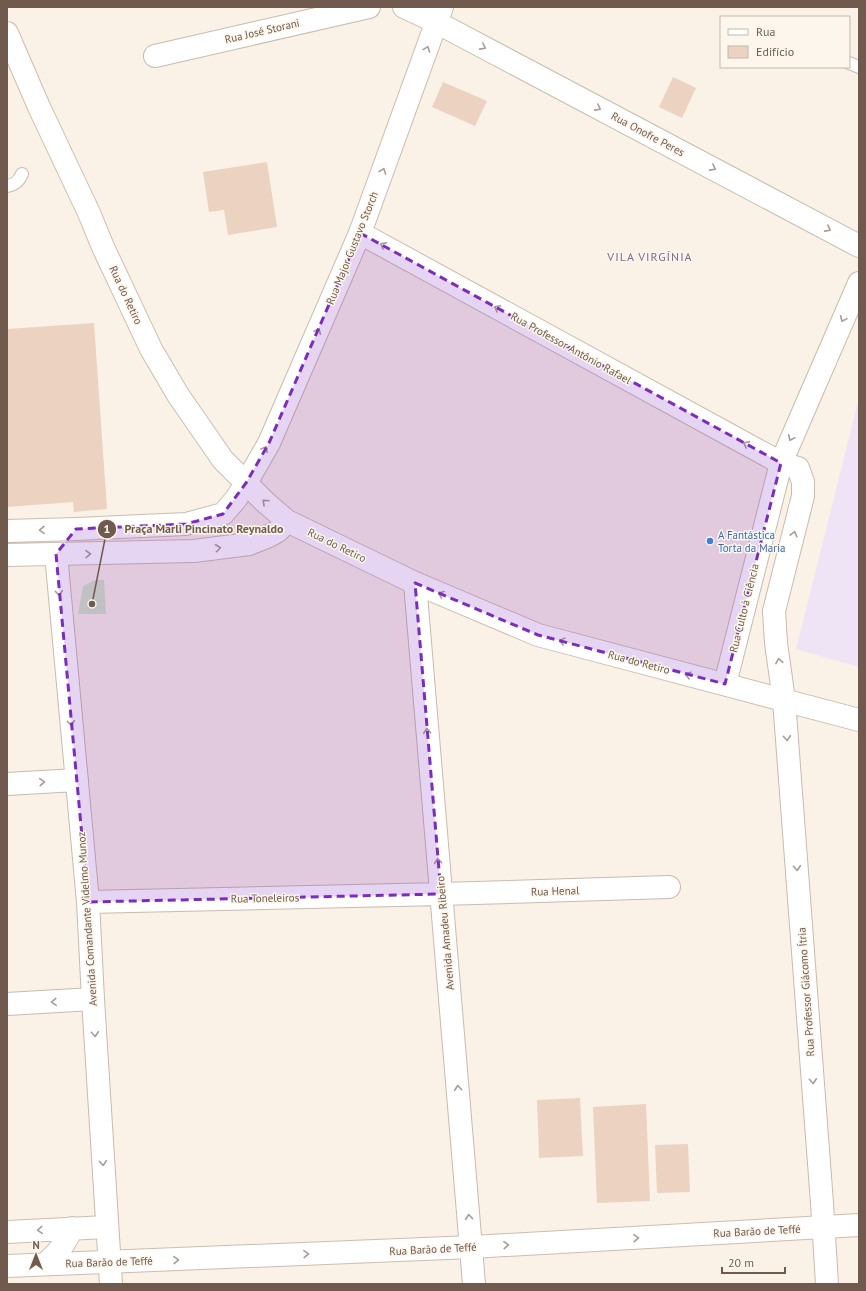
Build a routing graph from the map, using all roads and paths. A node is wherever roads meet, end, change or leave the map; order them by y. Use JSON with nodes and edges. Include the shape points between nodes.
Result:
{"nodes":[{"id":1,"x":369,"y":7,"type":"edge"},
{"id":2,"x":404,"y":7,"type":"edge"},
{"id":3,"x":439,"y":15,"type":"edge"},
{"id":4,"x":7,"y":33,"type":"edge"},
{"id":5,"x":155,"y":56,"type":"dead end"},
{"id":6,"x":22,"y":174,"type":"dead end"},
{"id":7,"x":7,"y":186,"type":"edge"},
{"id":8,"x":360,"y":233,"type":"junction"},
{"id":9,"x":859,"y":246,"type":"edge"},
{"id":10,"x":859,"y":283,"type":"edge"},
{"id":11,"x":781,"y":463,"type":"junction"},
{"id":12,"x":246,"y":484,"type":"junction"},
{"id":13,"x":287,"y":521,"type":"junction"},
{"id":14,"x":76,"y":530,"type":"junction"},
{"id":15,"x":7,"y":531,"type":"edge"},
{"id":16,"x":56,"y":554,"type":"junction"},
{"id":17,"x":7,"y":555,"type":"edge"},
{"id":18,"x":415,"y":582,"type":"junction"},
{"id":19,"x":726,"y":684,"type":"junction"},
{"id":20,"x":784,"y":700,"type":"junction"},
{"id":21,"x":859,"y":720,"type":"edge"},
{"id":22,"x":76,"y":780,"type":"junction"},
{"id":23,"x":7,"y":784,"type":"edge"},
{"id":24,"x":669,"y":887,"type":"dead end"},
{"id":25,"x":441,"y":894,"type":"junction"},
{"id":26,"x":88,"y":902,"type":"junction"},
{"id":27,"x":93,"y":999,"type":"junction"},
{"id":28,"x":7,"y":1004,"type":"edge"},
{"id":29,"x":859,"y":1225,"type":"edge"},
{"id":30,"x":107,"y":1227,"type":"junction"},
{"id":31,"x":824,"y":1227,"type":"junction"},
{"id":32,"x":72,"y":1228,"type":"junction"},
{"id":33,"x":7,"y":1232,"type":"edge"},
{"id":34,"x":472,"y":1247,"type":"junction"},
{"id":35,"x":109,"y":1262,"type":"junction"},
{"id":36,"x":45,"y":1264,"type":"junction"},
{"id":37,"x":7,"y":1266,"type":"edge"},
{"id":38,"x":111,"y":1284,"type":"edge"},
{"id":39,"x":474,"y":1284,"type":"edge"},
{"id":40,"x":827,"y":1284,"type":"edge"}],
"edges":[{"from":1,"to":5,"type":"street","name":"Rua José Storani"},
{"from":2,"to":3,"type":"street"},
{"from":8,"to":3,"type":"street","name":"Rua Major Gustavo Storch","one_way":true},
{"from":3,"to":9,"type":"street","name":"Rua Onofre Peres","one_way":true},
{"from":4,"to":12,"type":"street","name":"Rua do Retiro","via":[[151,349],[178,395],[219,454]]},
{"from":6,"to":7,"type":"lane","via":[[19,181]]},
{"from":11,"to":8,"type":"street","name":"Rua Professor Antônio Rafael","one_way":true},
{"from":12,"to":8,"type":"street","name":"Rua Major Gustavo Storch","one_way":true,"via":[[269,443]]},
{"from":10,"to":11,"type":"street","name":"Rua Culto à Ciência","one_way":true},
{"from":11,"to":19,"type":"street","name":"Rua Culto à Ciência"},
{"from":20,"to":11,"type":"street","one_way":true,"via":[[774,611],[803,496],[803,482],[798,468]]},
{"from":13,"to":12,"type":"street","name":"Rua do Retiro","one_way":true},
{"from":12,"to":14,"type":"street","name":"Rua Major Gustavo Storch","via":[[223,514],[186,524]]},
{"from":16,"to":13,"type":"street","one_way":true,"via":[[194,551],[249,544],[278,531]]},
{"from":13,"to":18,"type":"street","name":"Rua do Retiro"},
{"from":14,"to":15,"type":"street","name":"Rua Major Gustavo Storch","one_way":true},
{"from":14,"to":16,"type":"street"},
{"from":16,"to":17,"type":"street"},
{"from":16,"to":22,"type":"street","name":"Avenida Comandante Videlmo Munoz","one_way":true},
{"from":19,"to":18,"type":"street","name":"Rua do Retiro","one_way":true,"via":[[538,634]]},
{"from":25,"to":18,"type":"street","name":"Avenida Amadeu Ribeiro","one_way":true},
{"from":19,"to":20,"type":"street","name":"Rua do Retiro"},
{"from":20,"to":21,"type":"street","name":"Rua do Retiro"},
{"from":20,"to":31,"type":"street","name":"Rua Professor Giácomo Ítria","one_way":true},
{"from":23,"to":22,"type":"street","one_way":true},
{"from":22,"to":26,"type":"street","name":"Avenida Comandante Videlmo Munoz"},
{"from":24,"to":25,"type":"street","name":"Rua Henal"},
{"from":25,"to":26,"type":"street","name":"Rua Toneleiros"},
{"from":34,"to":25,"type":"street","name":"Avenida Amadeu Ribeiro","one_way":true},
{"from":26,"to":27,"type":"street","name":"Avenida Comandante Videlmo Munoz"},
{"from":27,"to":28,"type":"street","one_way":true},
{"from":27,"to":30,"type":"street","name":"Avenida Comandante Videlmo Munoz","one_way":true},
{"from":29,"to":31,"type":"street","name":"Rua Barão de Teffé"},
{"from":30,"to":32,"type":"street"},
{"from":30,"to":35,"type":"street","name":"Avenida Comandante Videlmo Munoz"},
{"from":34,"to":31,"type":"street","name":"Rua Barão de Teffé","one_way":true},
{"from":31,"to":40,"type":"street","name":"Rua Professor Giácomo Ítria"},
{"from":32,"to":33,"type":"street","one_way":true},
{"from":32,"to":36,"type":"street","via":[[58,1253]]},
{"from":35,"to":34,"type":"street","name":"Rua Barão de Teffé","one_way":true},
{"from":34,"to":39,"type":"street","name":"Avenida Amadeu Ribeiro"},
{"from":35,"to":36,"type":"street","name":"Rua Barão de Teffé"},
{"from":35,"to":38,"type":"street","name":"Avenida Comandante Videlmo Munoz"},
{"from":36,"to":37,"type":"street","name":"Rua Barão de Teffé"}]}
